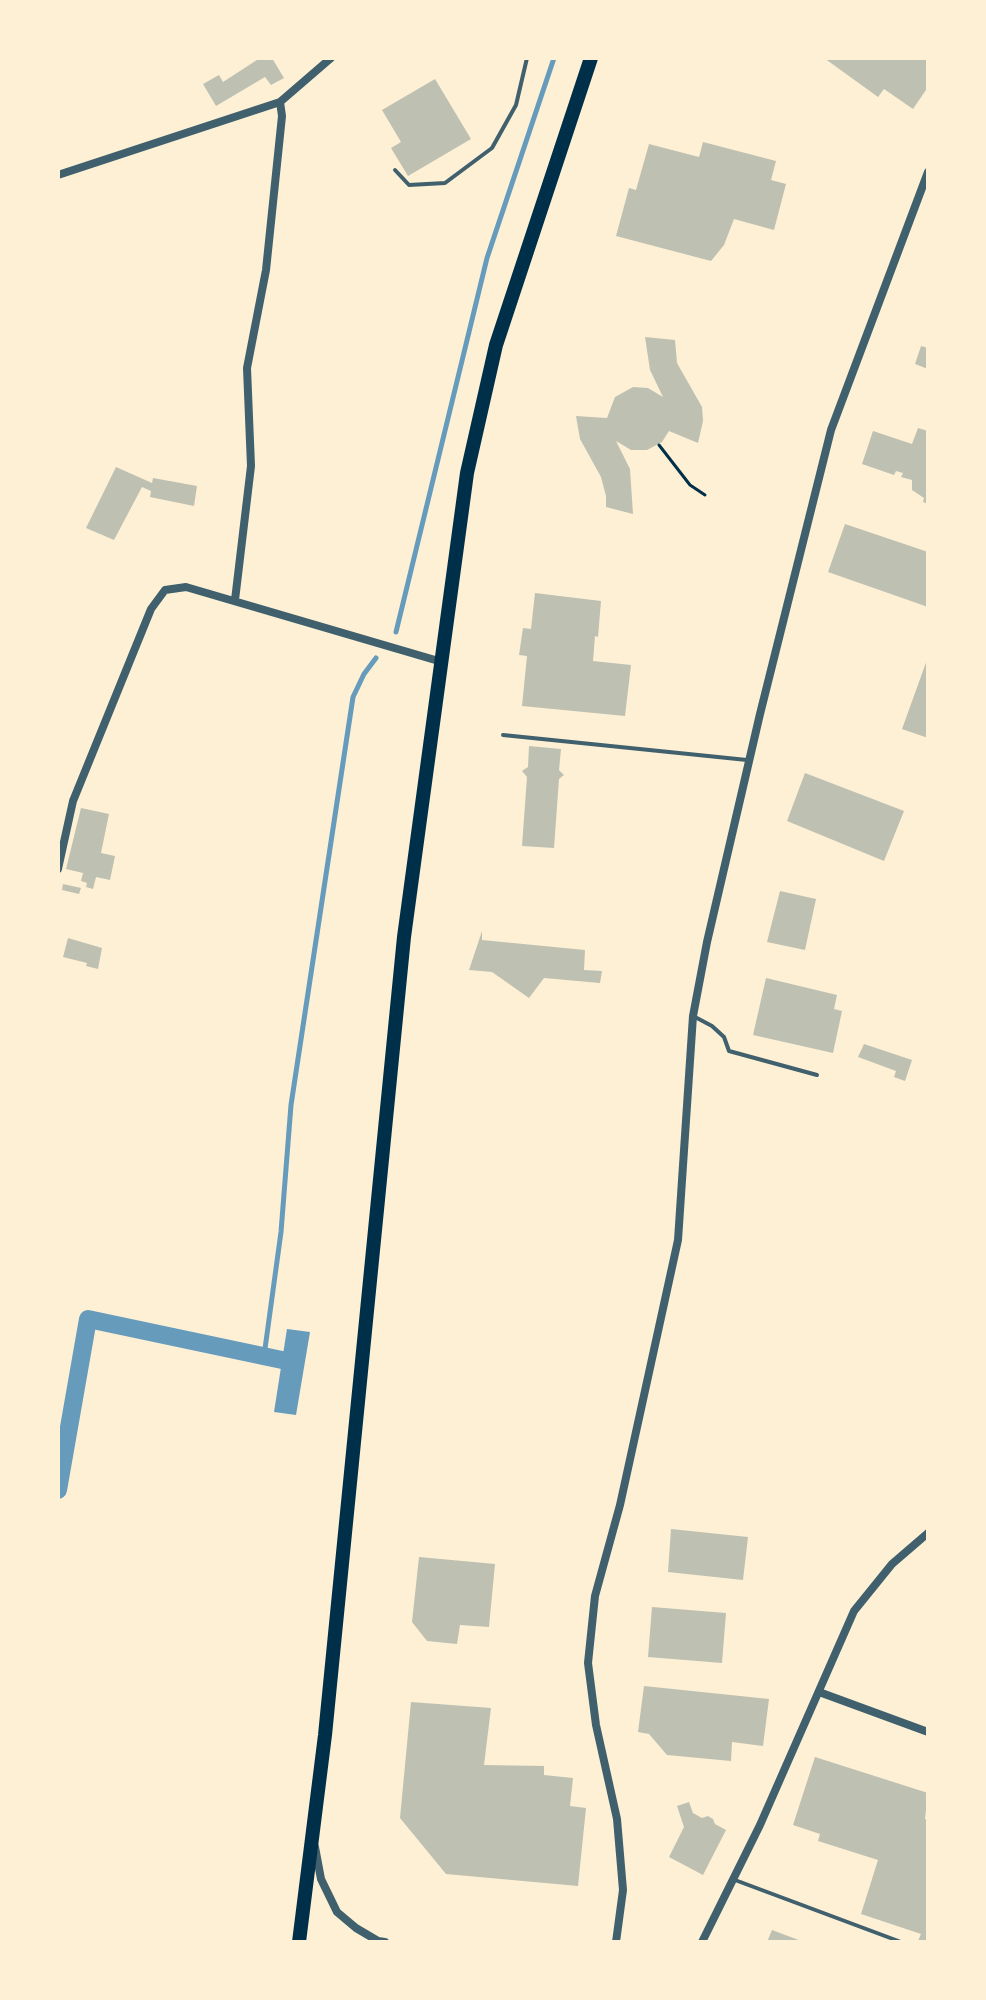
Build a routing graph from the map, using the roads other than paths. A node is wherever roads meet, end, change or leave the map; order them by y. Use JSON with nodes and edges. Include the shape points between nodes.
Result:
{"nodes":[{"id":1,"x":331,"y":58,"type":"edge"},
{"id":2,"x":527,"y":58,"type":"edge"},
{"id":3,"x":591,"y":58,"type":"edge"},
{"id":4,"x":280,"y":102,"type":"junction"},
{"id":5,"x":395,"y":170,"type":"dead end"},
{"id":6,"x":928,"y":172,"type":"edge"},
{"id":7,"x":58,"y":175,"type":"edge"},
{"id":8,"x":235,"y":600,"type":"junction"},
{"id":9,"x":443,"y":662,"type":"junction"},
{"id":10,"x":503,"y":735,"type":"dead end"},
{"id":11,"x":749,"y":760,"type":"junction"},
{"id":12,"x":58,"y":869,"type":"edge"},
{"id":13,"x":693,"y":1016,"type":"junction"},
{"id":14,"x":817,"y":1075,"type":"dead end"},
{"id":15,"x":928,"y":1533,"type":"edge"},
{"id":16,"x":819,"y":1692,"type":"junction"},
{"id":17,"x":928,"y":1732,"type":"edge"},
{"id":18,"x":313,"y":1835,"type":"junction"},
{"id":19,"x":733,"y":1879,"type":"junction"},
{"id":20,"x":299,"y":1942,"type":"edge"},
{"id":21,"x":379,"y":1942,"type":"edge"},
{"id":22,"x":616,"y":1942,"type":"edge"},
{"id":23,"x":702,"y":1942,"type":"edge"},
{"id":24,"x":901,"y":1942,"type":"edge"}],
"edges":[{"from":1,"to":4,"type":"street"},
{"from":2,"to":5,"type":"lane","via":[[516,105],[492,148],[445,183],[409,185]]},
{"from":3,"to":9,"type":"main road","via":[[496,345],[467,473]]},
{"from":4,"to":7,"type":"street"},
{"from":4,"to":8,"type":"street","via":[[266,270],[247,368],[251,466]]},
{"from":6,"to":11,"type":"street","via":[[831,430]]},
{"from":8,"to":9,"type":"street"},
{"from":8,"to":12,"type":"street","via":[[186,587],[165,590],[151,609],[73,801]]},
{"from":9,"to":18,"type":"main road","via":[[404,937]]},
{"from":10,"to":11,"type":"lane"},
{"from":11,"to":13,"type":"street"},
{"from":13,"to":14,"type":"lane","via":[[724,1037],[729,1051]]},
{"from":13,"to":22,"type":"street","via":[[678,1240],[595,1596],[588,1663],[617,1819],[623,1890]]},
{"from":15,"to":16,"type":"street","via":[[892,1564],[854,1611]]},
{"from":16,"to":17,"type":"street"},
{"from":16,"to":19,"type":"street"},
{"from":18,"to":20,"type":"main road"},
{"from":18,"to":21,"type":"street","via":[[321,1879],[337,1912]]},
{"from":19,"to":23,"type":"street"},
{"from":19,"to":24,"type":"lane"}]}
